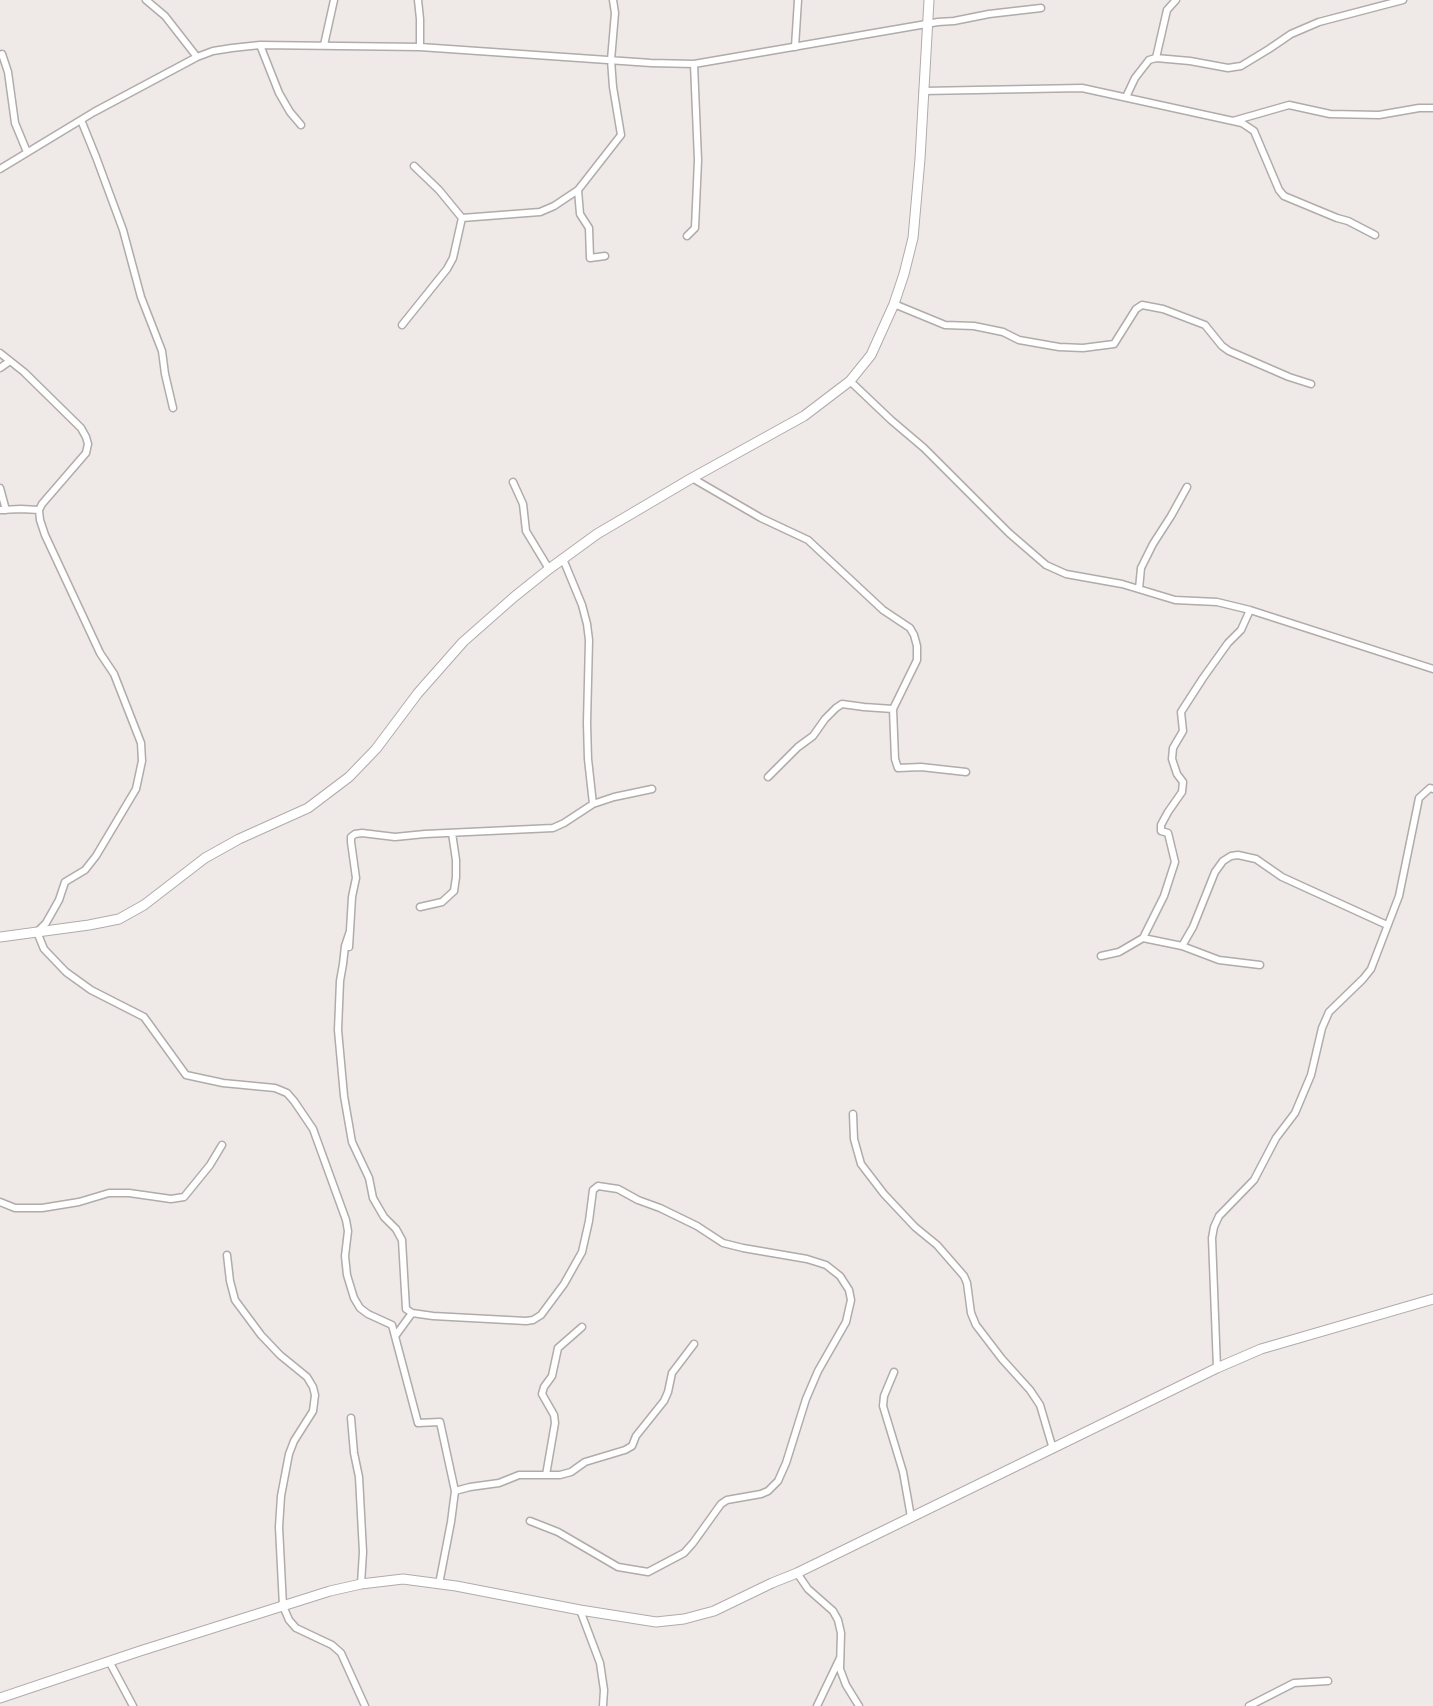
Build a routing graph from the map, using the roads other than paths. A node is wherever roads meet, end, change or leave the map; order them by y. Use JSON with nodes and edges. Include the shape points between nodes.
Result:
{"nodes":[{"id":1,"x":146,"y":0,"type":"edge"},
{"id":2,"x":334,"y":0,"type":"edge"},
{"id":3,"x":418,"y":0,"type":"edge"},
{"id":4,"x":613,"y":0,"type":"edge"},
{"id":5,"x":798,"y":0,"type":"edge"},
{"id":6,"x":929,"y":0,"type":"edge"},
{"id":7,"x":1176,"y":0,"type":"edge"},
{"id":8,"x":1403,"y":0,"type":"edge"},
{"id":9,"x":1041,"y":8,"type":"dead end"},
{"id":10,"x":926,"y":25,"type":"junction"},
{"id":11,"x":260,"y":45,"type":"junction"},
{"id":12,"x":324,"y":45,"type":"junction"},
{"id":13,"x":420,"y":47,"type":"junction"},
{"id":14,"x":795,"y":47,"type":"junction"},
{"id":15,"x":2,"y":54,"type":"dead end"},
{"id":16,"x":197,"y":57,"type":"junction"},
{"id":17,"x":1156,"y":58,"type":"junction"},
{"id":18,"x":611,"y":60,"type":"junction"},
{"id":19,"x":694,"y":64,"type":"junction"},
{"id":20,"x":923,"y":91,"type":"junction"},
{"id":21,"x":1126,"y":97,"type":"junction"},
{"id":22,"x":1433,"y":108,"type":"edge"},
{"id":23,"x":81,"y":120,"type":"junction"},
{"id":24,"x":1232,"y":121,"type":"junction"},
{"id":25,"x":301,"y":126,"type":"dead end"},
{"id":26,"x":27,"y":152,"type":"junction"},
{"id":27,"x":414,"y":166,"type":"dead end"},
{"id":28,"x":0,"y":169,"type":"edge"},
{"id":29,"x":578,"y":190,"type":"junction"},
{"id":30,"x":462,"y":218,"type":"junction"},
{"id":31,"x":1375,"y":235,"type":"dead end"},
{"id":32,"x":687,"y":236,"type":"dead end"},
{"id":33,"x":605,"y":256,"type":"dead end"},
{"id":34,"x":894,"y":304,"type":"junction"},
{"id":35,"x":402,"y":325,"type":"dead end"},
{"id":36,"x":0,"y":353,"type":"edge"},
{"id":37,"x":10,"y":362,"type":"junction"},
{"id":38,"x":0,"y":368,"type":"edge"},
{"id":39,"x":850,"y":381,"type":"junction"},
{"id":40,"x":1311,"y":384,"type":"dead end"},
{"id":41,"x":173,"y":408,"type":"dead end"},
{"id":42,"x":692,"y":478,"type":"junction"},
{"id":43,"x":513,"y":482,"type":"dead end"},
{"id":44,"x":1187,"y":487,"type":"dead end"},
{"id":45,"x":0,"y":488,"type":"edge"},
{"id":46,"x":3,"y":510,"type":"edge"},
{"id":47,"x":39,"y":510,"type":"junction"},
{"id":48,"x":563,"y":559,"type":"junction"},
{"id":49,"x":549,"y":569,"type":"junction"},
{"id":50,"x":1140,"y":589,"type":"junction"},
{"id":51,"x":1250,"y":610,"type":"junction"},
{"id":52,"x":1433,"y":669,"type":"edge"},
{"id":53,"x":893,"y":709,"type":"junction"},
{"id":54,"x":966,"y":772,"type":"dead end"},
{"id":55,"x":768,"y":778,"type":"dead end"},
{"id":56,"x":1433,"y":789,"type":"edge"},
{"id":57,"x":652,"y":790,"type":"dead end"},
{"id":58,"x":593,"y":804,"type":"junction"},
{"id":59,"x":452,"y":833,"type":"junction"},
{"id":60,"x":420,"y":907,"type":"dead end"},
{"id":61,"x":1387,"y":925,"type":"junction"},
{"id":62,"x":350,"y":931,"type":"junction"},
{"id":63,"x":36,"y":932,"type":"junction"},
{"id":64,"x":0,"y":937,"type":"edge"},
{"id":65,"x":1144,"y":938,"type":"junction"},
{"id":66,"x":1182,"y":946,"type":"junction"},
{"id":67,"x":349,"y":947,"type":"dead end"},
{"id":68,"x":1101,"y":956,"type":"dead end"},
{"id":69,"x":1260,"y":965,"type":"dead end"},
{"id":70,"x":853,"y":1114,"type":"dead end"},
{"id":71,"x":222,"y":1145,"type":"dead end"},
{"id":72,"x":0,"y":1202,"type":"edge"},
{"id":73,"x":227,"y":1255,"type":"dead end"},
{"id":74,"x":1433,"y":1298,"type":"edge"},
{"id":75,"x":412,"y":1313,"type":"junction"},
{"id":76,"x":582,"y":1327,"type":"dead end"},
{"id":77,"x":396,"y":1335,"type":"junction"},
{"id":78,"x":694,"y":1344,"type":"dead end"},
{"id":79,"x":1217,"y":1368,"type":"junction"},
{"id":80,"x":894,"y":1372,"type":"dead end"},
{"id":81,"x":352,"y":1418,"type":"dead end"},
{"id":82,"x":1053,"y":1449,"type":"junction"},
{"id":83,"x":546,"y":1475,"type":"junction"},
{"id":84,"x":455,"y":1491,"type":"junction"},
{"id":85,"x":911,"y":1517,"type":"junction"},
{"id":86,"x":530,"y":1521,"type":"dead end"},
{"id":87,"x":797,"y":1573,"type":"junction"},
{"id":88,"x":361,"y":1584,"type":"junction"},
{"id":89,"x":438,"y":1584,"type":"junction"},
{"id":90,"x":283,"y":1606,"type":"junction"},
{"id":91,"x":580,"y":1610,"type":"junction"},
{"id":92,"x":840,"y":1657,"type":"junction"},
{"id":93,"x":109,"y":1661,"type":"junction"},
{"id":94,"x":1328,"y":1682,"type":"dead end"},
{"id":95,"x":0,"y":1698,"type":"edge"},
{"id":96,"x":133,"y":1706,"type":"edge"},
{"id":97,"x":365,"y":1706,"type":"edge"},
{"id":98,"x":603,"y":1706,"type":"edge"},
{"id":99,"x":817,"y":1706,"type":"edge"},
{"id":100,"x":859,"y":1706,"type":"edge"},
{"id":101,"x":1249,"y":1706,"type":"edge"}],
"edges":[{"from":1,"to":16,"type":"street","via":[[165,16]]},
{"from":2,"to":12,"type":"street"},
{"from":3,"to":13,"type":"street"},
{"from":4,"to":18,"type":"street"},
{"from":5,"to":14,"type":"street"},
{"from":6,"to":10,"type":"main road"},
{"from":7,"to":17,"type":"street","via":[[1167,10]]},
{"from":8,"to":17,"type":"street","via":[[1319,22],[1291,34],[1241,66],[1228,68]]},
{"from":9,"to":10,"type":"street"},
{"from":10,"to":14,"type":"street"},
{"from":10,"to":20,"type":"main road"},
{"from":11,"to":12,"type":"street"},
{"from":11,"to":16,"type":"street","via":[[213,51]]},
{"from":11,"to":25,"type":"street","via":[[279,93]]},
{"from":12,"to":13,"type":"street"},
{"from":13,"to":18,"type":"street"},
{"from":14,"to":19,"type":"street"},
{"from":15,"to":26,"type":"street","via":[[8,72],[15,123]]},
{"from":16,"to":23,"type":"street"},
{"from":17,"to":21,"type":"street","via":[[1149,60],[1138,74]]},
{"from":18,"to":19,"type":"street"},
{"from":18,"to":29,"type":"street","via":[[621,134]]},
{"from":19,"to":32,"type":"street","via":[[698,160],[695,228]]},
{"from":20,"to":21,"type":"street","via":[[1082,88]]},
{"from":20,"to":34,"type":"main road","via":[[913,238]]},
{"from":21,"to":24,"type":"street"},
{"from":22,"to":24,"type":"street","via":[[1379,115],[1324,113],[1289,105]]},
{"from":23,"to":26,"type":"street"},
{"from":23,"to":41,"type":"street","via":[[123,230],[141,297],[162,352]]},
{"from":24,"to":31,"type":"street","via":[[1254,131],[1278,190],[1284,196]]},
{"from":26,"to":28,"type":"street"},
{"from":27,"to":30,"type":"street"},
{"from":29,"to":30,"type":"street","via":[[540,212]]},
{"from":29,"to":33,"type":"street","via":[[580,214],[589,228],[590,258]]},
{"from":30,"to":35,"type":"street","via":[[453,258],[447,269]]},
{"from":34,"to":39,"type":"main road","via":[[871,355]]},
{"from":34,"to":40,"type":"street","via":[[946,325],[979,327],[1003,332],[1018,340],[1083,348],[1114,344],[1136,309],[1142,305],[1164,309],[1205,325],[1229,351]]},
{"from":36,"to":37,"type":"street"},
{"from":37,"to":38,"type":"street"},
{"from":37,"to":47,"type":"street","via":[[81,428],[88,444],[86,452]]},
{"from":39,"to":42,"type":"main road","via":[[804,416]]},
{"from":39,"to":50,"type":"street","via":[[1046,565],[1066,574]]},
{"from":42,"to":48,"type":"main road","via":[[597,534]]},
{"from":42,"to":53,"type":"street","via":[[761,518],[801,535],[883,610],[910,628],[917,646],[917,660]]},
{"from":43,"to":49,"type":"street","via":[[523,504],[526,531]]},
{"from":44,"to":50,"type":"street","via":[[1153,544],[1142,568]]},
{"from":45,"to":46,"type":"street"},
{"from":46,"to":47,"type":"street"},
{"from":47,"to":63,"type":"street","via":[[45,535],[100,653],[114,674],[142,743],[142,761],[136,789],[96,856],[85,870],[65,882],[46,923]]},
{"from":48,"to":49,"type":"main road"},
{"from":48,"to":58,"type":"street","via":[[587,624],[588,750]]},
{"from":49,"to":63,"type":"main road","via":[[463,642],[418,693],[376,749],[349,777],[308,808],[205,858],[144,905],[119,919]]},
{"from":50,"to":51,"type":"street","via":[[1175,600],[1217,602]]},
{"from":51,"to":52,"type":"street"},
{"from":51,"to":65,"type":"street","via":[[1241,630],[1228,643],[1181,712],[1183,731],[1173,748],[1172,759],[1183,782],[1182,792],[1161,825],[1161,831],[1168,833],[1175,868]]},
{"from":53,"to":54,"type":"street","via":[[894,759],[898,768]]},
{"from":53,"to":55,"type":"street","via":[[842,704]]},
{"from":56,"to":61,"type":"street","via":[[1419,798],[1399,896]]},
{"from":57,"to":58,"type":"street"},
{"from":58,"to":59,"type":"street","via":[[553,828]]},
{"from":59,"to":60,"type":"street","via":[[456,860],[454,891],[442,902]]},
{"from":59,"to":62,"type":"street","via":[[395,837],[355,834],[351,838],[356,878]]},
{"from":61,"to":66,"type":"street","via":[[1282,878],[1256,859],[1238,855],[1224,861],[1215,872]]},
{"from":61,"to":79,"type":"street","via":[[1371,969],[1329,1012],[1295,1113],[1276,1138],[1254,1180],[1218,1216],[1212,1238]]},
{"from":62,"to":67,"type":"street"},
{"from":62,"to":75,"type":"street","via":[[340,981],[338,1030],[344,1096],[352,1142],[369,1178],[373,1198],[402,1240],[406,1310]]},
{"from":63,"to":64,"type":"main road"},
{"from":63,"to":77,"type":"street","via":[[44,949],[66,972],[91,990],[144,1017],[186,1075],[287,1092],[313,1129],[346,1220],[345,1256],[354,1298],[368,1314],[392,1325]]},
{"from":65,"to":66,"type":"street"},
{"from":65,"to":68,"type":"street","via":[[1119,952]]},
{"from":66,"to":69,"type":"street","via":[[1219,960]]},
{"from":70,"to":82,"type":"street","via":[[854,1139],[861,1164],[884,1194],[964,1276],[976,1325],[1040,1405]]},
{"from":71,"to":72,"type":"street","via":[[184,1197],[171,1199],[109,1193],[42,1208],[15,1208]]},
{"from":73,"to":90,"type":"street","via":[[235,1300],[261,1335],[307,1377],[315,1395],[313,1411],[289,1454],[281,1496],[279,1527]]},
{"from":74,"to":79,"type":"main road","via":[[1269,1346]]},
{"from":75,"to":77,"type":"street"},
{"from":75,"to":86,"type":"street","via":[[526,1321],[541,1315],[582,1252],[593,1190],[598,1186],[618,1189],[697,1226],[723,1242],[826,1265],[840,1276],[849,1290],[851,1300],[846,1322],[818,1371],[778,1480],[768,1491],[721,1504],[684,1553],[648,1572],[618,1567],[558,1532]]},
{"from":76,"to":83,"type":"street","via":[[558,1348],[552,1376],[542,1394],[554,1414],[555,1423]]},
{"from":77,"to":84,"type":"street","via":[[418,1423],[440,1422]]},
{"from":78,"to":83,"type":"street","via":[[672,1373],[664,1400],[632,1446],[585,1462],[571,1472]]},
{"from":79,"to":82,"type":"main road"},
{"from":80,"to":85,"type":"street","via":[[883,1406],[903,1472]]},
{"from":81,"to":88,"type":"street","via":[[360,1483]]},
{"from":82,"to":85,"type":"main road"},
{"from":83,"to":84,"type":"street","via":[[519,1475],[499,1483]]},
{"from":84,"to":89,"type":"street"},
{"from":85,"to":87,"type":"main road"},
{"from":87,"to":91,"type":"main road","via":[[714,1611],[684,1620],[656,1622]]},
{"from":87,"to":92,"type":"street","via":[[838,1620]]},
{"from":88,"to":89,"type":"main road","via":[[403,1579]]},
{"from":88,"to":90,"type":"main road"},
{"from":89,"to":91,"type":"main road"},
{"from":90,"to":93,"type":"main road"},
{"from":90,"to":97,"type":"street","via":[[296,1628],[341,1652]]},
{"from":91,"to":98,"type":"street","via":[[600,1663]]},
{"from":92,"to":99,"type":"street"},
{"from":92,"to":100,"type":"street","via":[[840,1669]]},
{"from":93,"to":95,"type":"main road"},
{"from":93,"to":96,"type":"street"},
{"from":94,"to":101,"type":"street","via":[[1294,1683]]}]}
